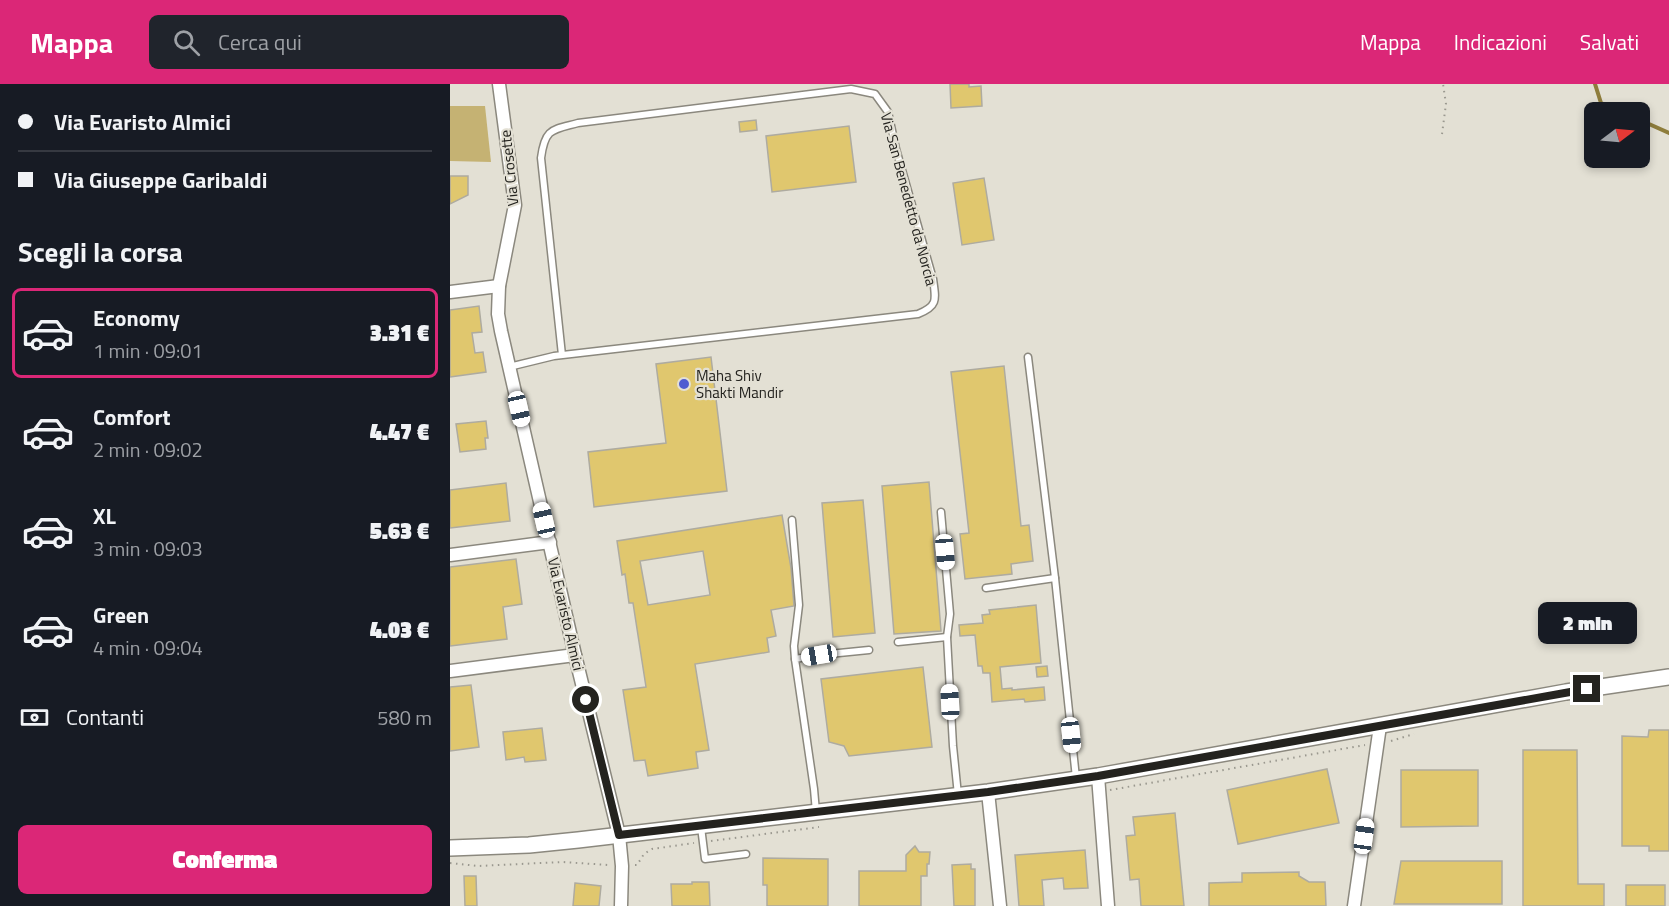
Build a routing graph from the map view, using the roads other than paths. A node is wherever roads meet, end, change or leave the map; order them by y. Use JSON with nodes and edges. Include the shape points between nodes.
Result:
{"nodes":[{"id":1,"x":499,"y":84,"type":"edge"},
{"id":2,"x":499,"y":286,"type":"junction"},
{"id":3,"x":450,"y":292,"type":"edge"},
{"id":4,"x":562,"y":355,"type":"junction"},
{"id":5,"x":1028,"y":357,"type":"dead end"},
{"id":6,"x":509,"y":367,"type":"junction"},
{"id":7,"x":941,"y":512,"type":"dead end"},
{"id":8,"x":792,"y":520,"type":"dead end"},
{"id":9,"x":550,"y":542,"type":"junction"},
{"id":10,"x":450,"y":555,"type":"edge"},
{"id":11,"x":1055,"y":578,"type":"junction"},
{"id":12,"x":986,"y":588,"type":"dead end"},
{"id":13,"x":947,"y":637,"type":"junction"},
{"id":14,"x":898,"y":642,"type":"dead end"},
{"id":15,"x":869,"y":650,"type":"dead end"},
{"id":16,"x":575,"y":656,"type":"junction"},
{"id":17,"x":795,"y":660,"type":"junction"},
{"id":18,"x":450,"y":671,"type":"edge"},
{"id":19,"x":1669,"y":677,"type":"edge"},
{"id":20,"x":1380,"y":726,"type":"junction"},
{"id":21,"x":1098,"y":776,"type":"junction"},
{"id":22,"x":1076,"y":779,"type":"junction"},
{"id":23,"x":988,"y":792,"type":"junction"},
{"id":24,"x":958,"y":795,"type":"junction"},
{"id":25,"x":816,"y":812,"type":"junction"},
{"id":26,"x":701,"y":826,"type":"junction"},
{"id":27,"x":619,"y":835,"type":"junction"},
{"id":28,"x":450,"y":848,"type":"edge"},
{"id":29,"x":746,"y":854,"type":"dead end"},
{"id":30,"x":621,"y":906,"type":"edge"},
{"id":31,"x":1000,"y":906,"type":"edge"},
{"id":32,"x":1108,"y":906,"type":"edge"},
{"id":33,"x":1354,"y":906,"type":"edge"}],
"edges":[{"from":1,"to":2,"type":"street","name":"Via Crosette","via":[[515,205]]},
{"from":2,"to":3,"type":"street"},
{"from":2,"to":6,"type":"street","name":"Via Evaristo Almici","via":[[498,314]]},
{"from":4,"to":4,"type":"lane","name":"Via San Benedetto da Norcia","via":[[918,314],[930,309],[935,295],[933,279],[888,112],[875,94],[851,90],[578,123],[553,130],[543,142],[541,158]]},
{"from":4,"to":6,"type":"lane","name":"Via San Benedetto da Norcia"},
{"from":5,"to":11,"type":"lane"},
{"from":6,"to":9,"type":"street","name":"Via Evaristo Almici"},
{"from":7,"to":13,"type":"lane","via":[[950,614]]},
{"from":8,"to":17,"type":"lane","via":[[800,605]]},
{"from":9,"to":10,"type":"street"},
{"from":9,"to":16,"type":"street","name":"Via Evaristo Almici"},
{"from":11,"to":12,"type":"lane"},
{"from":11,"to":22,"type":"lane"},
{"from":13,"to":14,"type":"lane"},
{"from":13,"to":24,"type":"lane"},
{"from":15,"to":17,"type":"lane"},
{"from":16,"to":18,"type":"street"},
{"from":16,"to":27,"type":"street","name":"Via Evaristo Almici"},
{"from":17,"to":25,"type":"lane"},
{"from":19,"to":20,"type":"street"},
{"from":20,"to":21,"type":"street"},
{"from":20,"to":33,"type":"street"},
{"from":21,"to":22,"type":"street"},
{"from":21,"to":32,"type":"street"},
{"from":22,"to":23,"type":"street"},
{"from":23,"to":24,"type":"street"},
{"from":23,"to":31,"type":"street"},
{"from":24,"to":25,"type":"street"},
{"from":25,"to":26,"type":"street"},
{"from":26,"to":27,"type":"street"},
{"from":26,"to":29,"type":"lane","via":[[705,859]]},
{"from":27,"to":28,"type":"street","via":[[529,845]]},
{"from":27,"to":30,"type":"street","name":"Via Evaristo Almici"}]}
